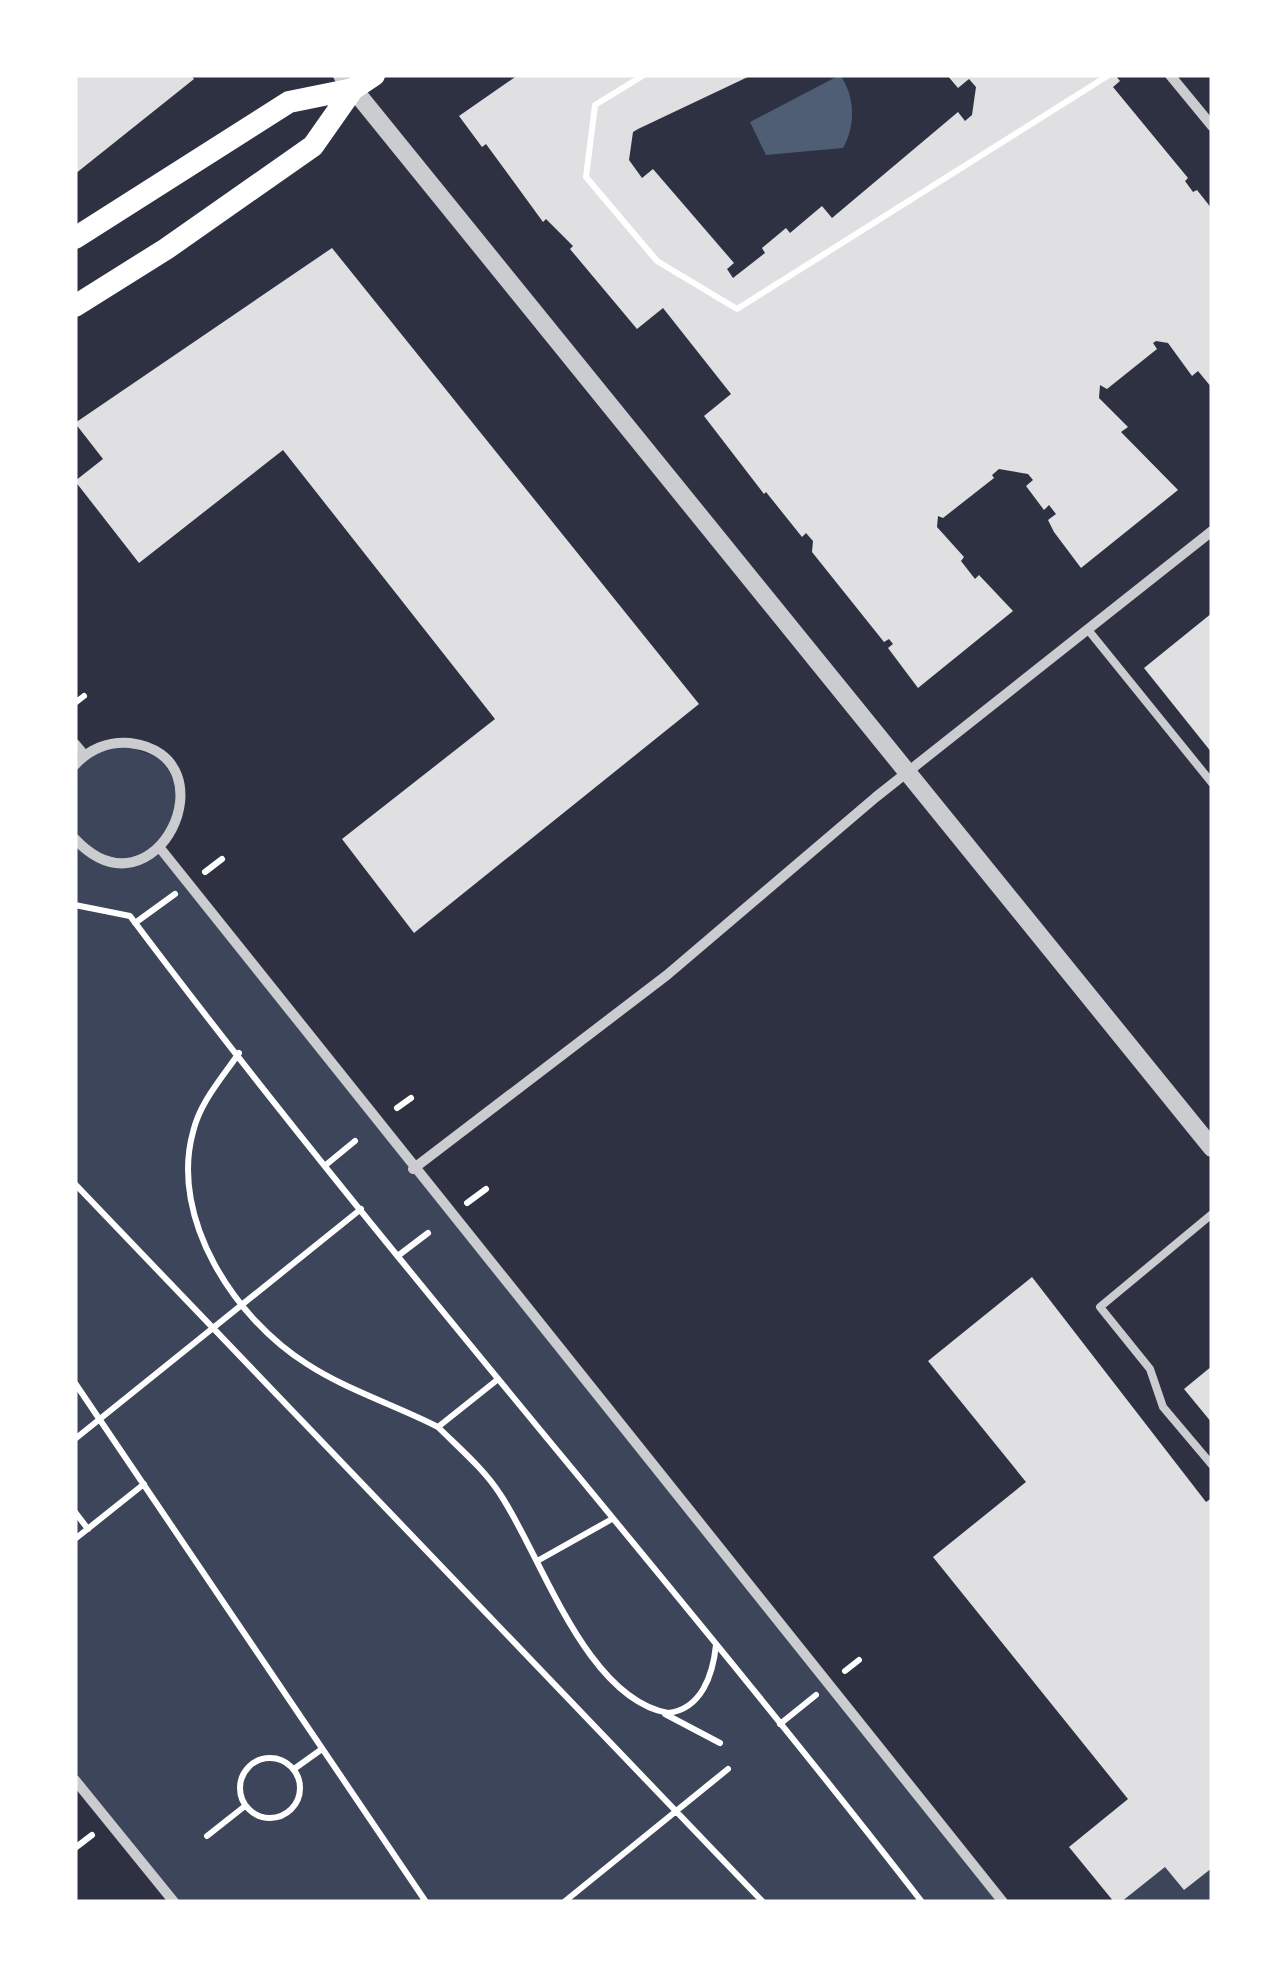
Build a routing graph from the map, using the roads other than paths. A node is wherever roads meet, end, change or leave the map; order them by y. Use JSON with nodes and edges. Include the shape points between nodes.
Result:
{"nodes":[{"id":1,"x":374,"y":75,"type":"edge"},
{"id":2,"x":1170,"y":75,"type":"edge"},
{"id":3,"x":347,"y":82,"type":"edge"},
{"id":4,"x":1212,"y":126,"type":"edge"},
{"id":5,"x":75,"y":238,"type":"edge"},
{"id":6,"x":75,"y":306,"type":"edge"},
{"id":7,"x":1212,"y":532,"type":"edge"},
{"id":8,"x":1088,"y":631,"type":"junction"},
{"id":9,"x":75,"y":744,"type":"edge"},
{"id":10,"x":84,"y":756,"type":"junction"},
{"id":11,"x":75,"y":765,"type":"edge"},
{"id":12,"x":908,"y":774,"type":"junction"},
{"id":13,"x":1212,"y":783,"type":"edge"},
{"id":14,"x":75,"y":839,"type":"edge"},
{"id":15,"x":160,"y":848,"type":"junction"},
{"id":16,"x":1212,"y":1148,"type":"edge"},
{"id":17,"x":414,"y":1170,"type":"junction"},
{"id":18,"x":1212,"y":1214,"type":"edge"},
{"id":19,"x":1212,"y":1466,"type":"edge"},
{"id":20,"x":75,"y":1780,"type":"edge"},
{"id":21,"x":174,"y":1902,"type":"edge"},
{"id":22,"x":1003,"y":1902,"type":"edge"}],
"edges":[{"from":1,"to":3,"type":"main road"},
{"from":2,"to":4,"type":"street"},
{"from":3,"to":5,"type":"main road","via":[[289,102]]},
{"from":3,"to":6,"type":"main road","via":[[313,146]]},
{"from":3,"to":12,"type":"street"},
{"from":7,"to":8,"type":"street"},
{"from":8,"to":12,"type":"street"},
{"from":8,"to":13,"type":"lane"},
{"from":9,"to":10,"type":"street"},
{"from":10,"to":11,"type":"street"},
{"from":10,"to":15,"type":"street","via":[[107,744],[129,743],[170,767],[182,804]]},
{"from":12,"to":16,"type":"street"},
{"from":12,"to":17,"type":"street","via":[[667,974]]},
{"from":14,"to":15,"type":"street","via":[[90,853],[119,862]]},
{"from":15,"to":17,"type":"street"},
{"from":17,"to":22,"type":"street"},
{"from":18,"to":19,"type":"lane","via":[[1100,1306],[1150,1369],[1163,1407]]},
{"from":20,"to":21,"type":"street"}]}
